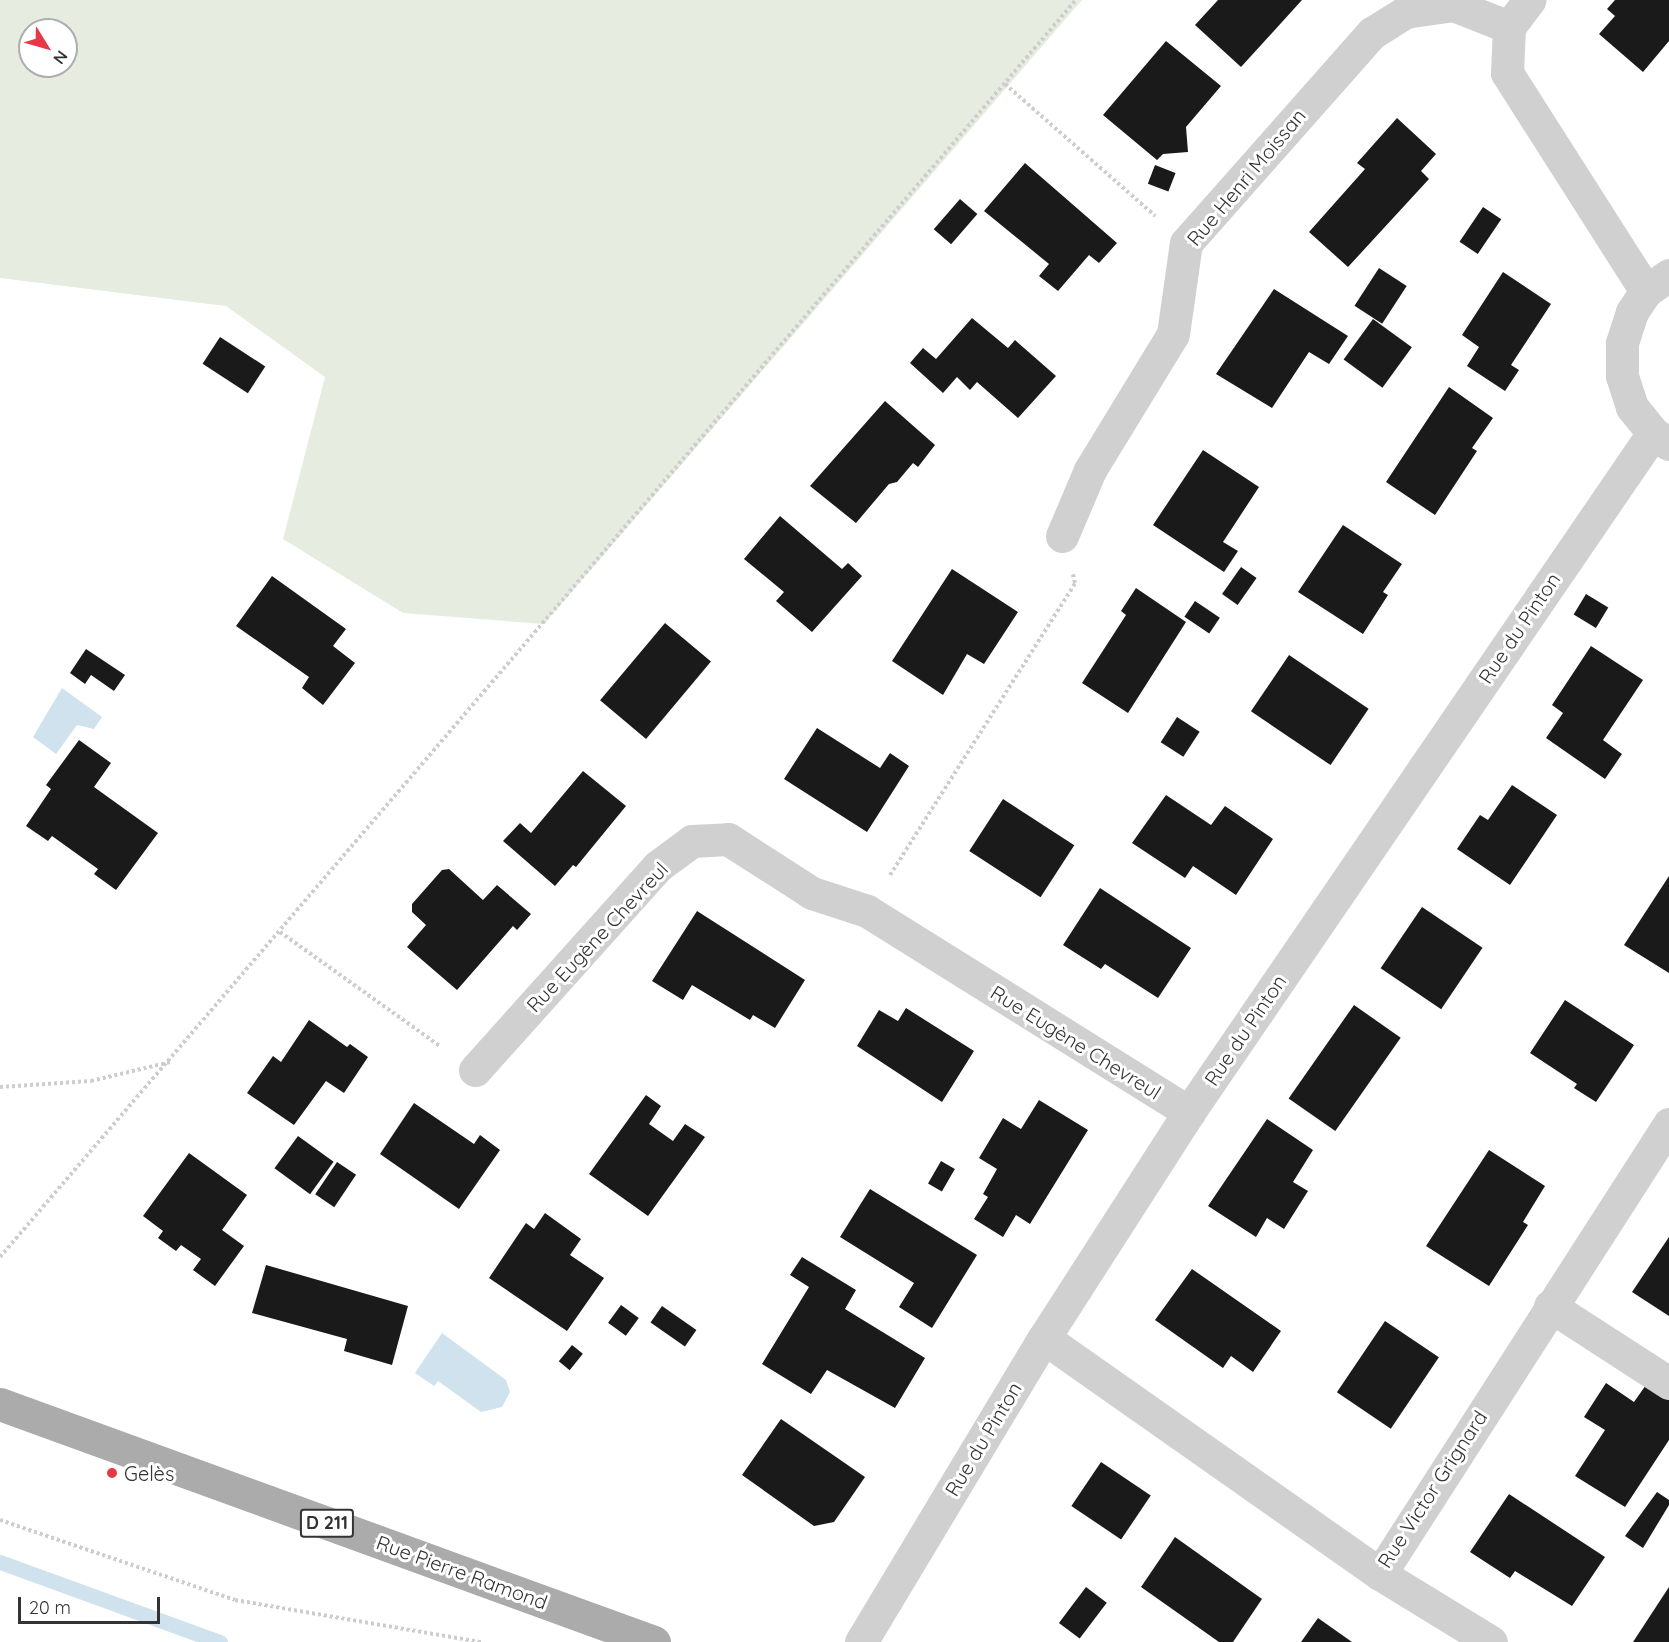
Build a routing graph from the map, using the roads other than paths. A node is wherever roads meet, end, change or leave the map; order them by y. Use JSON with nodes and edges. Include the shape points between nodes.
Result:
{"nodes":[{"id":1,"x":1529,"y":0,"type":"edge"},
{"id":2,"x":1509,"y":27,"type":"junction"},
{"id":3,"x":1658,"y":283,"type":"edge"},
{"id":4,"x":1661,"y":439,"type":"edge"},
{"id":5,"x":1062,"y":536,"type":"road end"},
{"id":6,"x":475,"y":1070,"type":"road end"},
{"id":7,"x":1189,"y":1112,"type":"junction"},
{"id":8,"x":1669,"y":1124,"type":"edge"},
{"id":9,"x":1550,"y":1306,"type":"junction"},
{"id":10,"x":1044,"y":1338,"type":"junction"},
{"id":11,"x":1669,"y":1383,"type":"edge"},
{"id":12,"x":0,"y":1404,"type":"edge"},
{"id":13,"x":1380,"y":1574,"type":"junction"},
{"id":14,"x":654,"y":1642,"type":"edge"},
{"id":15,"x":861,"y":1642,"type":"edge"},
{"id":16,"x":1491,"y":1642,"type":"edge"}],
"edges":[{"from":1,"to":2,"type":"street"},
{"from":2,"to":3,"type":"street","via":[[1507,74]]},
{"from":2,"to":5,"type":"street","name":"Rue Henri Moissan","via":[[1453,5],[1405,12],[1372,33],[1186,243],[1173,334],[1090,470]]},
{"from":3,"to":4,"type":"street","name":"Rue du Pinton","via":[[1632,312],[1622,343],[1622,376],[1632,407]]},
{"from":4,"to":7,"type":"street","name":"Rue du Pinton"},
{"from":6,"to":7,"type":"street","name":"Rue Eugène Chevreul","via":[[658,866],[692,841],[728,839],[812,893],[867,911]]},
{"from":7,"to":10,"type":"street","name":"Rue du Pinton"},
{"from":8,"to":9,"type":"street","name":"Rue Victor Grignard"},
{"from":9,"to":11,"type":"street"},
{"from":9,"to":13,"type":"street","name":"Rue Victor Grignard"},
{"from":10,"to":13,"type":"street","name":"Rue Victor Grignard"},
{"from":10,"to":15,"type":"street","name":"Rue du Pinton"},
{"from":12,"to":14,"type":"main road","name":"Rue Pierre Ramond","number":"D 211"},
{"from":13,"to":16,"type":"street"}]}
